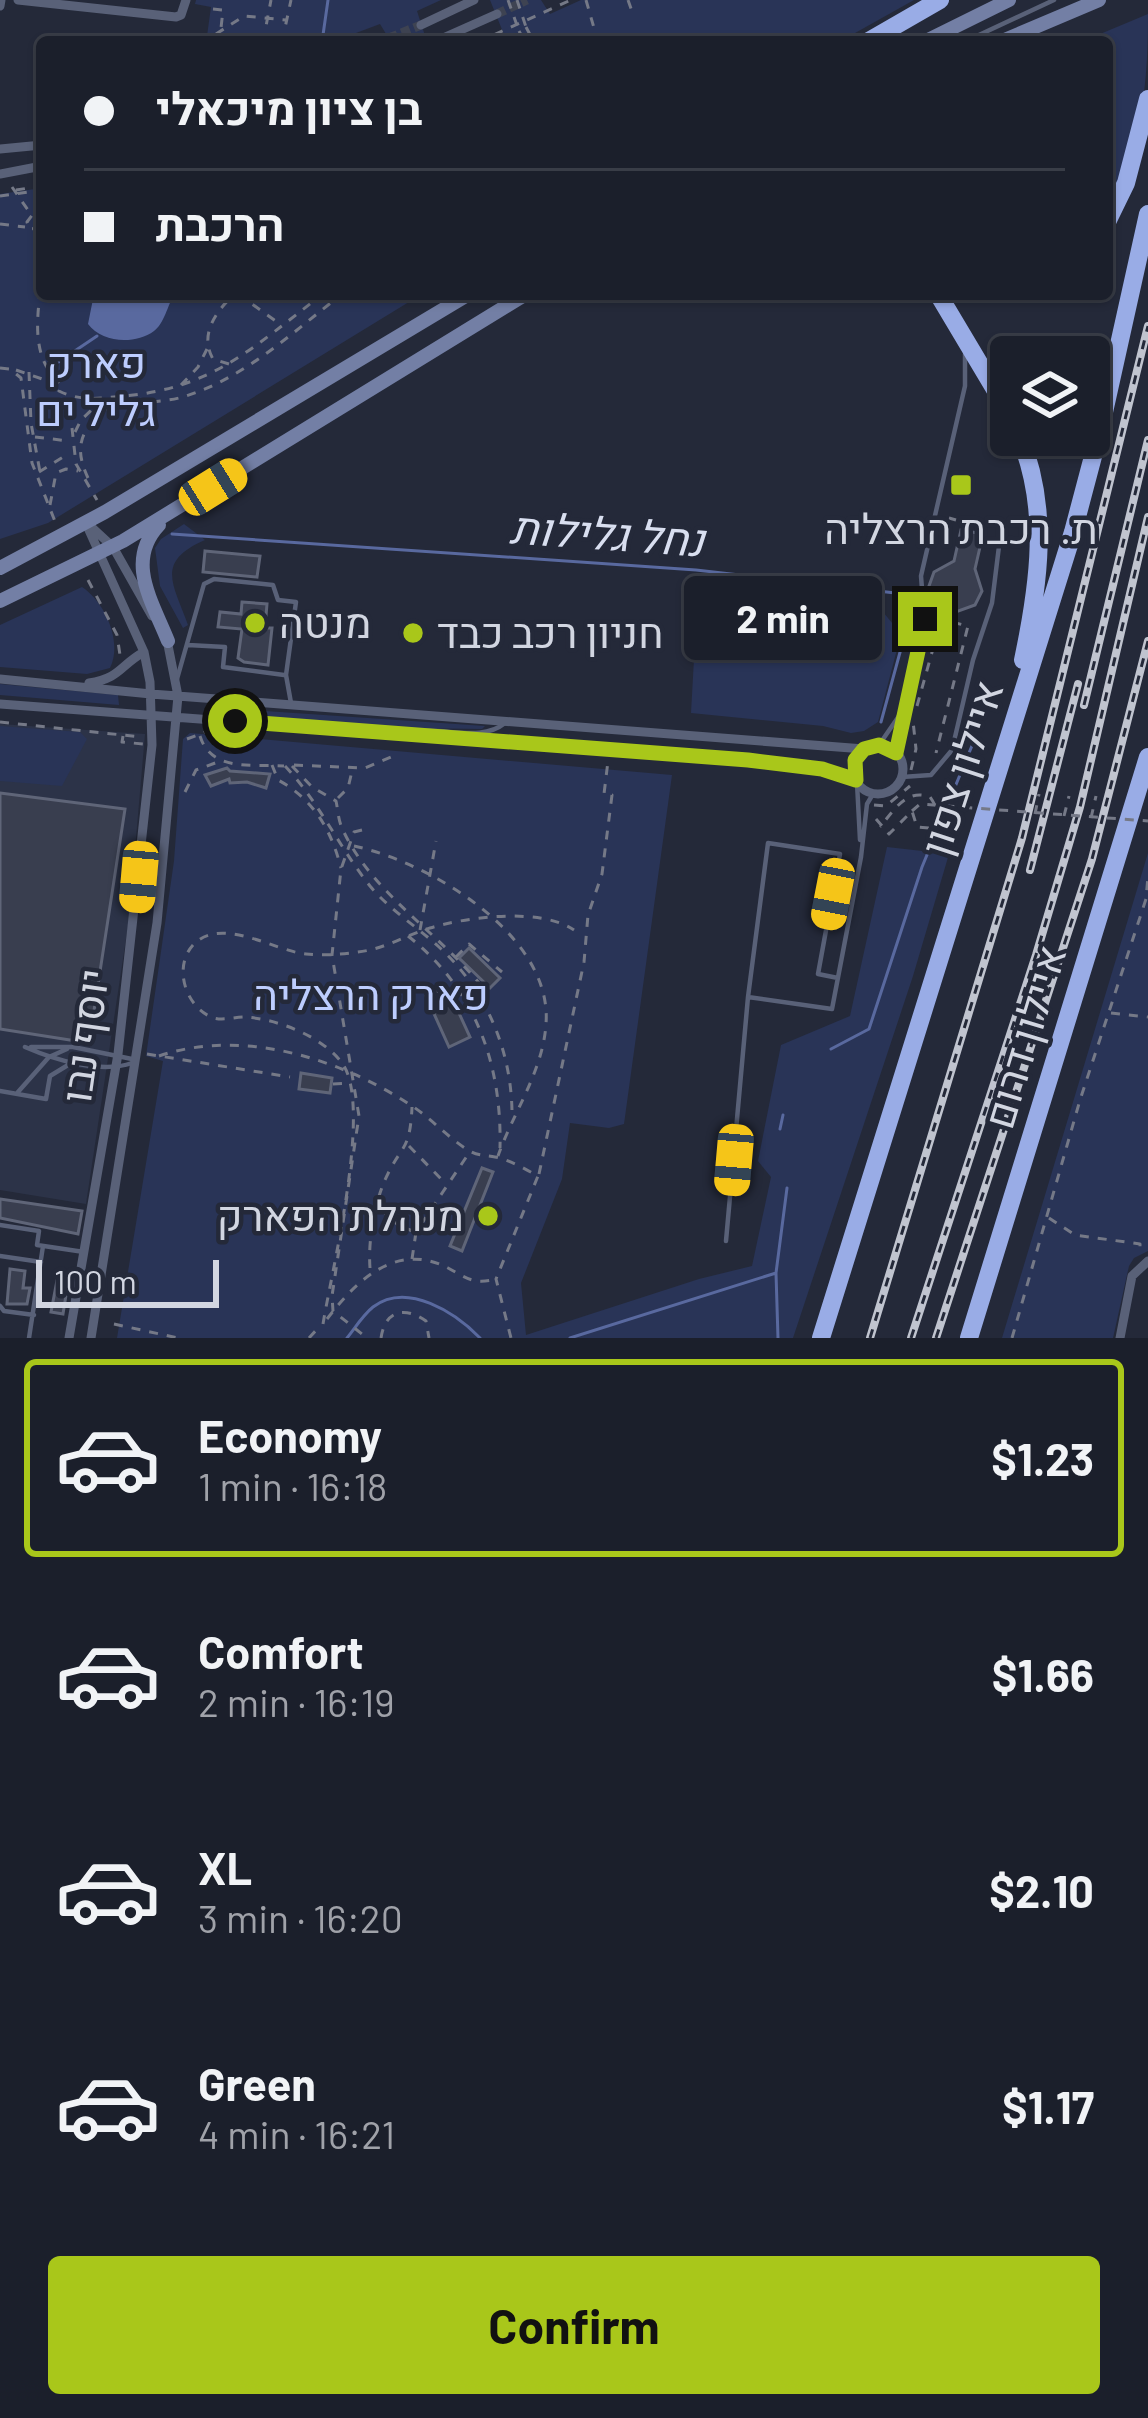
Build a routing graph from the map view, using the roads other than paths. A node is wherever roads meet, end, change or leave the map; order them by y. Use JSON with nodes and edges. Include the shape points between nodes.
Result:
{"nodes":[{"id":1,"x":18,"y":0,"type":"edge"},
{"id":2,"x":186,"y":0,"type":"edge"},
{"id":3,"x":475,"y":0,"type":"edge"},
{"id":4,"x":940,"y":0,"type":"edge"},
{"id":5,"x":1009,"y":0,"type":"edge"},
{"id":6,"x":1054,"y":0,"type":"edge"},
{"id":7,"x":1099,"y":0,"type":"edge"},
{"id":8,"x":497,"y":14,"type":"tunnel mouth"},
{"id":9,"x":421,"y":25,"type":"tunnel mouth"},
{"id":10,"x":448,"y":36,"type":"edge"},
{"id":11,"x":877,"y":36,"type":"edge"},
{"id":12,"x":936,"y":36,"type":"edge"},
{"id":13,"x":977,"y":36,"type":"edge"},
{"id":14,"x":1014,"y":36,"type":"edge"},
{"id":15,"x":1148,"y":99,"type":"edge"},
{"id":16,"x":36,"y":146,"type":"edge"},
{"id":17,"x":0,"y":149,"type":"edge"},
{"id":18,"x":36,"y":167,"type":"edge"},
{"id":19,"x":0,"y":174,"type":"edge"},
{"id":20,"x":1113,"y":210,"type":"edge"},
{"id":21,"x":1148,"y":214,"type":"edge"},
{"id":22,"x":459,"y":300,"type":"edge"},
{"id":23,"x":516,"y":300,"type":"edge"},
{"id":24,"x":945,"y":300,"type":"edge"},
{"id":25,"x":945,"y":300,"type":"edge"},
{"id":26,"x":990,"y":380,"type":"edge"},
{"id":27,"x":1026,"y":456,"type":"edge"},
{"id":28,"x":174,"y":511,"type":"junction"},
{"id":29,"x":86,"y":523,"type":"junction"},
{"id":30,"x":1001,"y":530,"type":"dead end"},
{"id":31,"x":113,"y":547,"type":"junction"},
{"id":32,"x":98,"y":556,"type":"junction"},
{"id":33,"x":0,"y":568,"type":"edge"},
{"id":34,"x":0,"y":601,"type":"edge"},
{"id":35,"x":168,"y":640,"type":"junction"},
{"id":36,"x":188,"y":645,"type":"junction"},
{"id":37,"x":144,"y":652,"type":"junction"},
{"id":38,"x":286,"y":675,"type":"junction"},
{"id":39,"x":0,"y":679,"type":"edge"},
{"id":40,"x":177,"y":679,"type":"junction"},
{"id":41,"x":74,"y":685,"type":"junction"},
{"id":42,"x":151,"y":694,"type":"junction"},
{"id":43,"x":178,"y":696,"type":"junction"},
{"id":44,"x":291,"y":703,"type":"junction"},
{"id":45,"x":0,"y":704,"type":"edge"},
{"id":46,"x":904,"y":708,"type":"junction"},
{"id":47,"x":151,"y":716,"type":"junction"},
{"id":48,"x":176,"y":718,"type":"junction"},
{"id":49,"x":491,"y":718,"type":"junction"},
{"id":50,"x":507,"y":719,"type":"junction"},
{"id":51,"x":497,"y":729,"type":"junction"},
{"id":52,"x":412,"y":732,"type":"junction"},
{"id":53,"x":517,"y":741,"type":"junction"},
{"id":54,"x":879,"y":745,"type":"junction"},
{"id":55,"x":864,"y":749,"type":"junction"},
{"id":56,"x":896,"y":753,"type":"junction"},
{"id":57,"x":1002,"y":757,"type":"junction"},
{"id":58,"x":1148,"y":757,"type":"edge"},
{"id":59,"x":912,"y":775,"type":"junction"},
{"id":60,"x":856,"y":781,"type":"junction"},
{"id":61,"x":870,"y":799,"type":"junction"},
{"id":62,"x":861,"y":852,"type":"junction"},
{"id":63,"x":838,"y":978,"type":"junction"},
{"id":64,"x":748,"y":997,"type":"junction"},
{"id":65,"x":73,"y":1047,"type":"junction"},
{"id":66,"x":118,"y":1054,"type":"junction"},
{"id":67,"x":49,"y":1057,"type":"junction"},
{"id":68,"x":138,"y":1057,"type":"junction"},
{"id":69,"x":74,"y":1061,"type":"junction"},
{"id":70,"x":115,"y":1069,"type":"junction"},
{"id":71,"x":0,"y":1091,"type":"edge"},
{"id":72,"x":16,"y":1094,"type":"junction"},
{"id":73,"x":0,"y":1225,"type":"edge"},
{"id":74,"x":726,"y":1241,"type":"dead end"},
{"id":75,"x":40,"y":1246,"type":"junction"},
{"id":76,"x":84,"y":1252,"type":"junction"},
{"id":77,"x":0,"y":1256,"type":"edge"},
{"id":78,"x":41,"y":1262,"type":"junction"},
{"id":79,"x":1144,"y":1263,"type":"edge"},
{"id":80,"x":0,"y":1306,"type":"edge"},
{"id":81,"x":34,"y":1315,"type":"junction"},
{"id":82,"x":29,"y":1338,"type":"edge"},
{"id":83,"x":69,"y":1338,"type":"edge"},
{"id":84,"x":91,"y":1338,"type":"edge"},
{"id":85,"x":820,"y":1338,"type":"edge"},
{"id":86,"x":969,"y":1338,"type":"edge"},
{"id":87,"x":1120,"y":1338,"type":"edge"}],
"edges":[{"from":1,"to":2,"type":"street","via":[[176,17]]},
{"from":3,"to":9,"type":"street"},
{"from":4,"to":11,"type":"highway"},
{"from":5,"to":12,"type":"main road"},
{"from":6,"to":13,"type":"lane"},
{"from":7,"to":14,"type":"main road"},
{"from":8,"to":10,"type":"street"},
{"from":15,"to":20,"type":"highway"},
{"from":16,"to":17,"type":"street"},
{"from":18,"to":19,"type":"street"},
{"from":21,"to":57,"type":"highway","name":"איילון צפון","via":[[1073,532]]},
{"from":22,"to":29,"type":"main road"},
{"from":23,"to":28,"type":"main road"},
{"from":24,"to":26,"type":"highway","bridge":true},
{"from":25,"to":46,"type":"lane","via":[[964,346],[965,386],[921,576],[925,628]]},
{"from":27,"to":57,"type":"highway","via":[[1040,539],[1037,593]]},
{"from":28,"to":31,"type":"main road"},
{"from":28,"to":35,"type":"main road","via":[[140,555]]},
{"from":29,"to":31,"type":"street","name":"יוסף נבו"},
{"from":29,"to":32,"type":"street","name":"יוסף נבו"},
{"from":29,"to":33,"type":"main road"},
{"from":30,"to":59,"type":"lane","via":[[992,603],[952,750],[931,775]]},
{"from":31,"to":32,"type":"main road"},
{"from":31,"to":35,"type":"street","name":"יוסף נבו"},
{"from":32,"to":34,"type":"main road"},
{"from":32,"to":37,"type":"street","name":"יוסף נבו"},
{"from":35,"to":40,"type":"street","name":"יוסף נבו"},
{"from":36,"to":38,"type":"lane","via":[[225,646],[223,668]]},
{"from":36,"to":38,"type":"lane","via":[[208,580],[272,585],[278,600],[296,602]]},
{"from":36,"to":40,"type":"lane"},
{"from":37,"to":41,"type":"street","via":[[112,679]]},
{"from":37,"to":42,"type":"street","name":"יוסף נבו"},
{"from":38,"to":44,"type":"lane"},
{"from":39,"to":41,"type":"street"},
{"from":40,"to":43,"type":"street","name":"יוסף נבו"},
{"from":41,"to":42,"type":"street"},
{"from":42,"to":43,"type":"street"},
{"from":42,"to":47,"type":"street","name":"יוסף נבו"},
{"from":43,"to":44,"type":"street"},
{"from":43,"to":48,"type":"street","name":"יוסף נבו"},
{"from":44,"to":49,"type":"street"},
{"from":45,"to":47,"type":"street"},
{"from":46,"to":54,"type":"lane"},
{"from":46,"to":56,"type":"lane"},
{"from":47,"to":48,"type":"street"},
{"from":47,"to":66,"type":"street","name":"יוסף נבו"},
{"from":48,"to":52,"type":"street"},
{"from":48,"to":68,"type":"street","name":"יוסף נבו"},
{"from":49,"to":50,"type":"street"},
{"from":49,"to":51,"type":"lane"},
{"from":50,"to":51,"type":"lane"},
{"from":50,"to":55,"type":"street"},
{"from":51,"to":52,"type":"lane"},
{"from":51,"to":53,"type":"lane"},
{"from":52,"to":53,"type":"street"},
{"from":53,"to":60,"type":"street","via":[[807,766]]},
{"from":54,"to":55,"type":"street"},
{"from":54,"to":56,"type":"street"},
{"from":55,"to":60,"type":"street","via":[[855,760]]},
{"from":56,"to":59,"type":"street"},
{"from":57,"to":85,"type":"highway","name":"איילון צפון"},
{"from":58,"to":86,"type":"highway","name":"איילון דרום"},
{"from":59,"to":61,"type":"street"},
{"from":60,"to":61,"type":"street"},
{"from":60,"to":62,"type":"lane"},
{"from":61,"to":62,"type":"lane"},
{"from":62,"to":63,"type":"lane"},
{"from":63,"to":64,"type":"lane","via":[[832,1009]]},
{"from":63,"to":64,"type":"lane","via":[[818,974],[840,854],[768,843]]},
{"from":64,"to":74,"type":"lane"},
{"from":65,"to":66,"type":"lane"},
{"from":65,"to":67,"type":"lane"},
{"from":65,"to":67,"type":"lane","via":[[25,1047]]},
{"from":66,"to":68,"type":"lane"},
{"from":66,"to":70,"type":"street","name":"יוסף נבו"},
{"from":67,"to":69,"type":"lane"},
{"from":67,"to":72,"type":"lane"},
{"from":68,"to":70,"type":"lane"},
{"from":68,"to":84,"type":"street","name":"יוסף נבו"},
{"from":69,"to":70,"type":"lane"},
{"from":69,"to":72,"type":"lane","via":[[50,1076],[46,1099]]},
{"from":70,"to":76,"type":"street","name":"יוסף נבו"},
{"from":71,"to":72,"type":"lane"},
{"from":73,"to":75,"type":"lane","via":[[38,1231]]},
{"from":75,"to":76,"type":"lane"},
{"from":75,"to":78,"type":"lane"},
{"from":76,"to":83,"type":"street","name":"יוסף נבו"},
{"from":77,"to":78,"type":"lane"},
{"from":78,"to":81,"type":"lane"},
{"from":79,"to":87,"type":"street","via":[[1132,1276]]},
{"from":80,"to":81,"type":"lane"},
{"from":81,"to":82,"type":"lane"}]}
